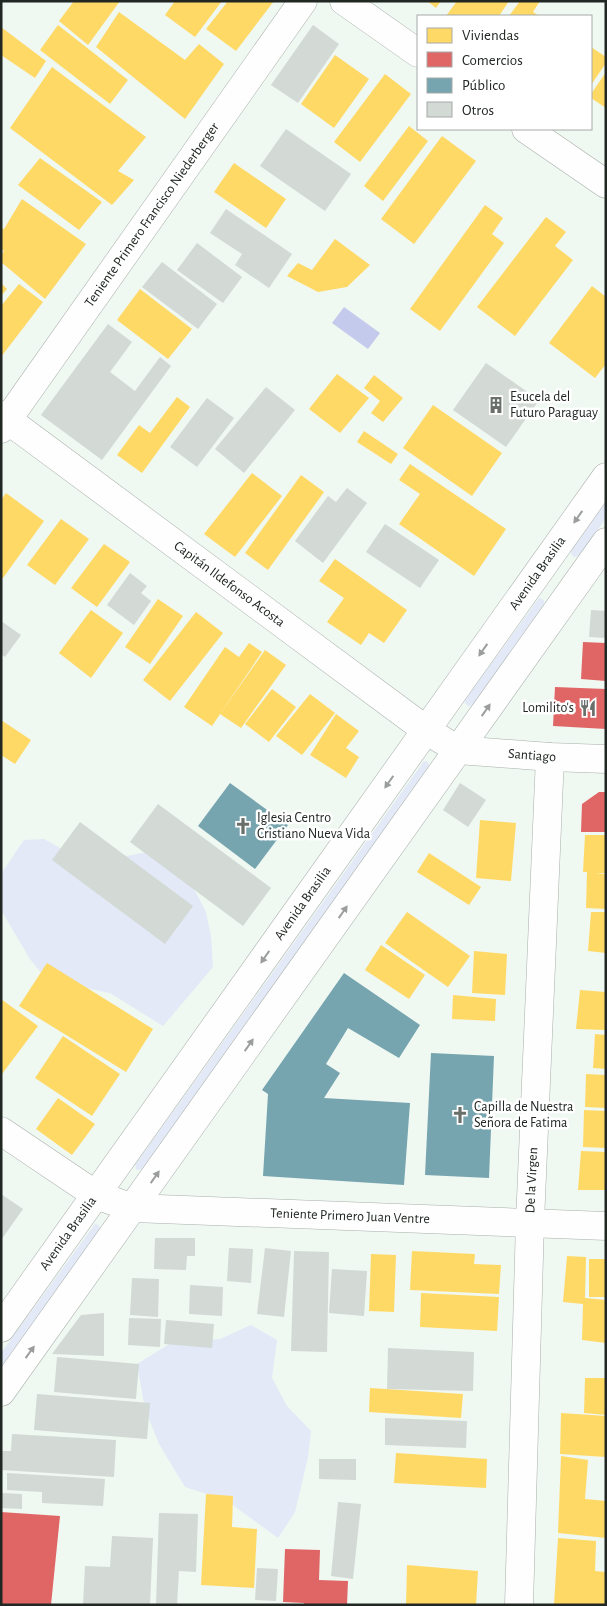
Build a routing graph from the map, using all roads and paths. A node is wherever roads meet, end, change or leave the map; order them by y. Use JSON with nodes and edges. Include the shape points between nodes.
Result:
{"nodes":[{"id":1,"x":304,"y":1,"type":"edge"},
{"id":2,"x":344,"y":1,"type":"edge"},
{"id":3,"x":417,"y":52,"type":"edge"},
{"id":4,"x":527,"y":130,"type":"edge"},
{"id":5,"x":606,"y":184,"type":"edge"},
{"id":6,"x":3,"y":421,"type":"edge"},
{"id":7,"x":606,"y":478,"type":"edge"},
{"id":8,"x":606,"y":542,"type":"edge"},
{"id":9,"x":539,"y":571,"type":"junction"},
{"id":10,"x":568,"y":595,"type":"junction"},
{"id":11,"x":426,"y":730,"type":"junction"},
{"id":12,"x":458,"y":750,"type":"junction"},
{"id":13,"x":550,"y":757,"type":"junction"},
{"id":14,"x":606,"y":759,"type":"edge"},
{"id":15,"x":1,"y":1131,"type":"edge"},
{"id":16,"x":96,"y":1195,"type":"junction"},
{"id":17,"x":133,"y":1208,"type":"junction"},
{"id":18,"x":530,"y":1222,"type":"junction"},
{"id":19,"x":606,"y":1226,"type":"edge"},
{"id":20,"x":1,"y":1328,"type":"edge"},
{"id":21,"x":1,"y":1392,"type":"edge"},
{"id":22,"x":519,"y":1605,"type":"edge"}],
"edges":[{"from":1,"to":6,"type":"street","name":"Teniente Primero Francisco Niederberger"},
{"from":2,"to":3,"type":"street"},
{"from":4,"to":5,"type":"street"},
{"from":6,"to":11,"type":"street","name":"Capitán Ildefonso Acosta"},
{"from":7,"to":9,"type":"street","name":"Avenida Brasilia","one_way":true},
{"from":8,"to":10,"type":"street"},
{"from":9,"to":10,"type":"street"},
{"from":9,"to":11,"type":"street","name":"Avenida Brasilia","one_way":true},
{"from":12,"to":10,"type":"street","one_way":true},
{"from":11,"to":12,"type":"street","name":"Capitán Ildefonso Acosta"},
{"from":11,"to":16,"type":"street","name":"Avenida Brasilia","one_way":true},
{"from":12,"to":13,"type":"street","name":"Santiago"},
{"from":17,"to":12,"type":"street","one_way":true},
{"from":13,"to":14,"type":"street","name":"Santiago"},
{"from":13,"to":18,"type":"street","name":"De la Virgen"},
{"from":15,"to":16,"type":"street","name":"Teniente Primero Juan Ventre"},
{"from":16,"to":17,"type":"street","name":"Teniente Primero Juan Ventre"},
{"from":16,"to":20,"type":"street","name":"Avenida Brasilia"},
{"from":17,"to":18,"type":"street","name":"Teniente Primero Juan Ventre"},
{"from":21,"to":17,"type":"street","one_way":true},
{"from":18,"to":19,"type":"street","name":"Teniente Primero Juan Ventre"},
{"from":18,"to":22,"type":"street","name":"De la Virgen"}]}
